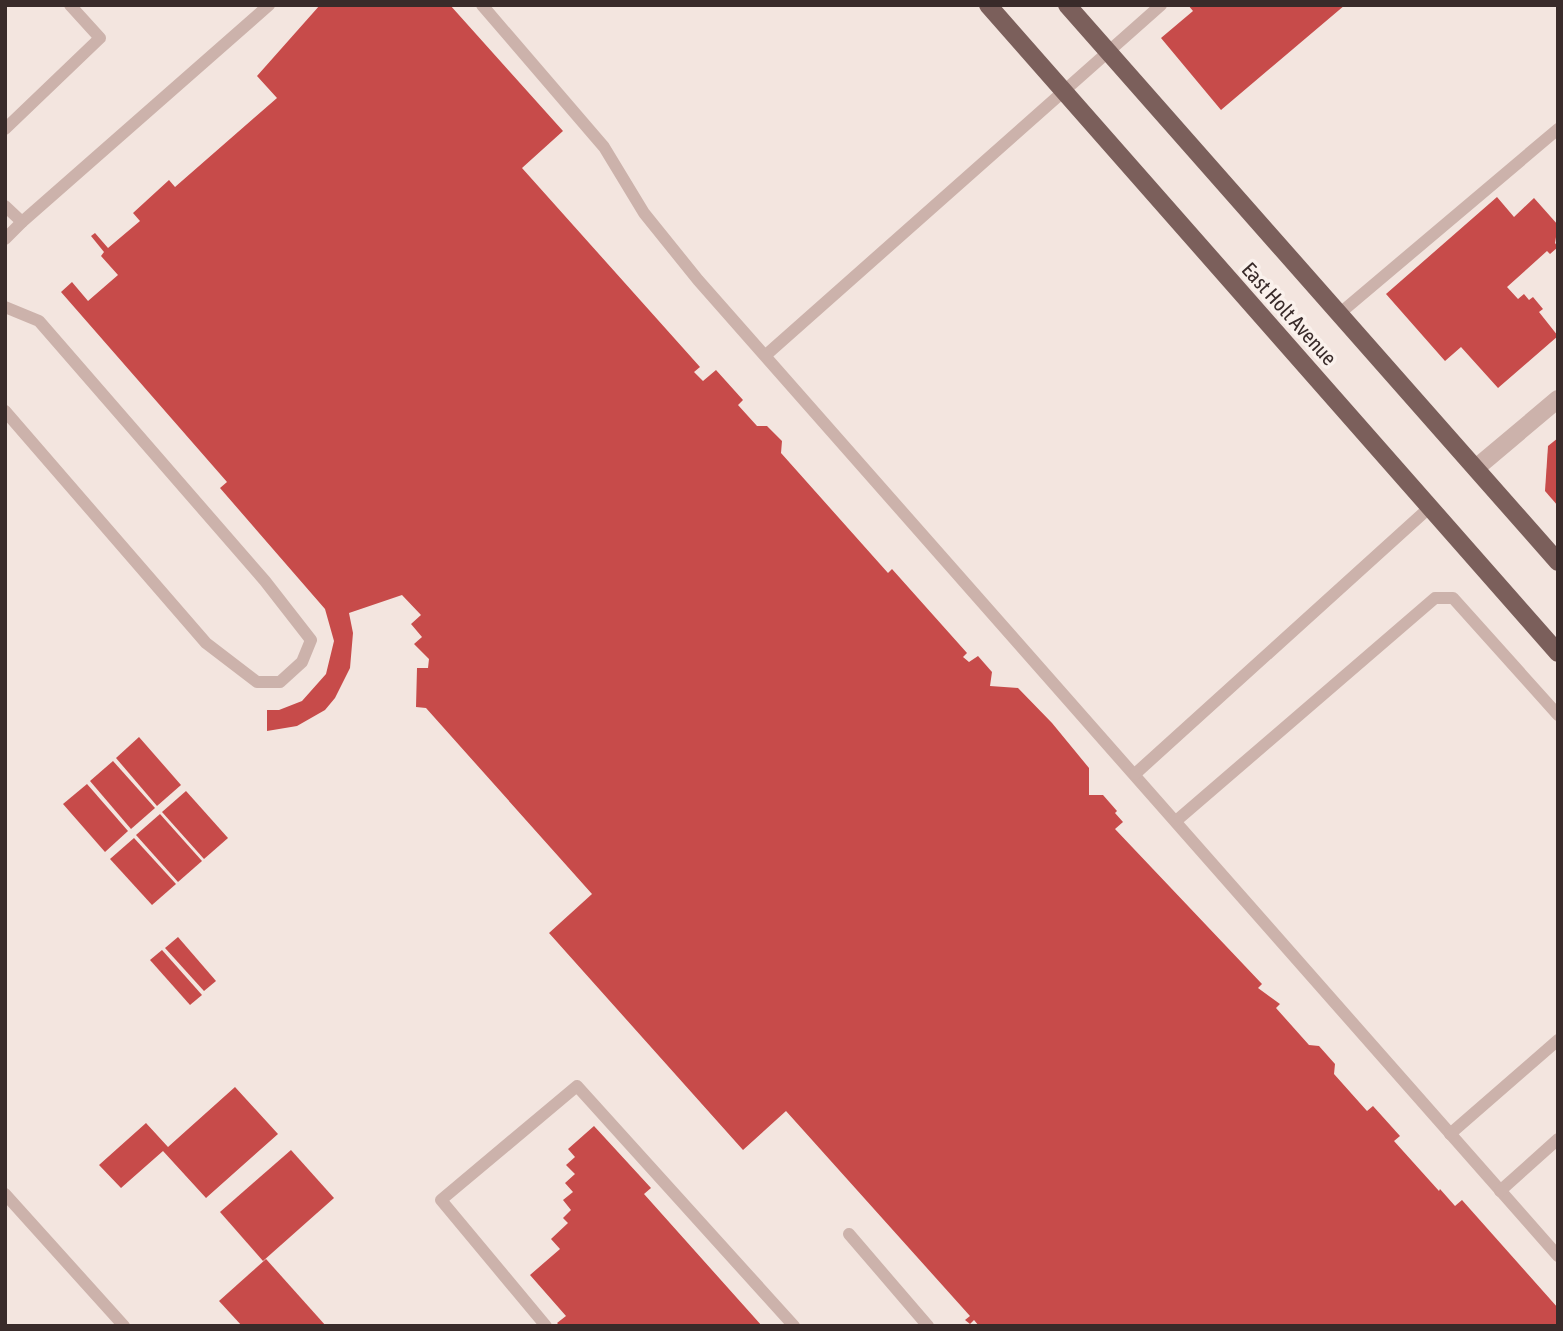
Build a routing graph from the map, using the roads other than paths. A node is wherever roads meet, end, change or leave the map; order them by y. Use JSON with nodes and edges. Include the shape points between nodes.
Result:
{"nodes":[{"id":1,"x":70,"y":5,"type":"edge"},
{"id":2,"x":269,"y":5,"type":"edge"},
{"id":3,"x":482,"y":5,"type":"edge"},
{"id":4,"x":988,"y":5,"type":"edge"},
{"id":5,"x":1068,"y":5,"type":"edge"},
{"id":6,"x":1161,"y":5,"type":"edge"},
{"id":7,"x":1110,"y":54,"type":"junction"},
{"id":8,"x":1064,"y":94,"type":"junction"},
{"id":9,"x":5,"y":129,"type":"edge"},
{"id":10,"x":1558,"y":129,"type":"edge"},
{"id":11,"x":5,"y":206,"type":"edge"},
{"id":12,"x":22,"y":222,"type":"junction"},
{"id":13,"x":5,"y":239,"type":"edge"},
{"id":14,"x":5,"y":307,"type":"edge"},
{"id":15,"x":1339,"y":314,"type":"junction"},
{"id":16,"x":766,"y":355,"type":"junction"},
{"id":17,"x":1558,"y":399,"type":"edge"},
{"id":18,"x":5,"y":411,"type":"edge"},
{"id":19,"x":1476,"y":468,"type":"junction"},
{"id":20,"x":1430,"y":507,"type":"junction"},
{"id":21,"x":1558,"y":562,"type":"edge"},
{"id":22,"x":1558,"y":653,"type":"edge"},
{"id":23,"x":1558,"y":715,"type":"edge"},
{"id":24,"x":1135,"y":775,"type":"junction"},
{"id":25,"x":1176,"y":821,"type":"junction"},
{"id":26,"x":1558,"y":1040,"type":"edge"},
{"id":27,"x":1450,"y":1134,"type":"junction"},
{"id":28,"x":1558,"y":1139,"type":"edge"},
{"id":29,"x":1500,"y":1191,"type":"junction"},
{"id":30,"x":5,"y":1194,"type":"edge"},
{"id":31,"x":849,"y":1234,"type":"dead end"},
{"id":32,"x":1558,"y":1256,"type":"edge"},
{"id":33,"x":124,"y":1326,"type":"edge"},
{"id":34,"x":546,"y":1326,"type":"edge"},
{"id":35,"x":794,"y":1326,"type":"edge"},
{"id":36,"x":928,"y":1326,"type":"edge"}],
"edges":[{"from":1,"to":9,"type":"lane","via":[[100,38]]},
{"from":2,"to":12,"type":"lane"},
{"from":3,"to":16,"type":"lane","via":[[604,147],[644,213],[682,261]]},
{"from":4,"to":8,"type":"main road","name":"East Holt Avenue"},
{"from":5,"to":7,"type":"main road","name":"East Holt Avenue"},
{"from":6,"to":7,"type":"lane"},
{"from":7,"to":8,"type":"lane"},
{"from":7,"to":15,"type":"main road","name":"East Holt Avenue"},
{"from":8,"to":16,"type":"lane"},
{"from":8,"to":20,"type":"main road","name":"East Holt Avenue"},
{"from":10,"to":15,"type":"lane"},
{"from":11,"to":12,"type":"lane"},
{"from":12,"to":13,"type":"lane"},
{"from":14,"to":18,"type":"lane","via":[[39,321],[265,581],[310,640],[302,662],[280,682],[257,682],[206,643]]},
{"from":15,"to":19,"type":"main road","name":"East Holt Avenue"},
{"from":16,"to":24,"type":"lane"},
{"from":17,"to":19,"type":"street"},
{"from":19,"to":21,"type":"main road","name":"East Holt Avenue"},
{"from":20,"to":22,"type":"main road","name":"East Holt Avenue"},
{"from":20,"to":24,"type":"lane"},
{"from":23,"to":25,"type":"lane","via":[[1453,598],[1435,598]]},
{"from":24,"to":25,"type":"lane"},
{"from":25,"to":27,"type":"lane"},
{"from":26,"to":27,"type":"lane"},
{"from":27,"to":29,"type":"lane"},
{"from":28,"to":29,"type":"lane"},
{"from":29,"to":32,"type":"lane"},
{"from":30,"to":33,"type":"lane"},
{"from":31,"to":36,"type":"lane"},
{"from":34,"to":35,"type":"lane","via":[[441,1200],[577,1086]]}]}
